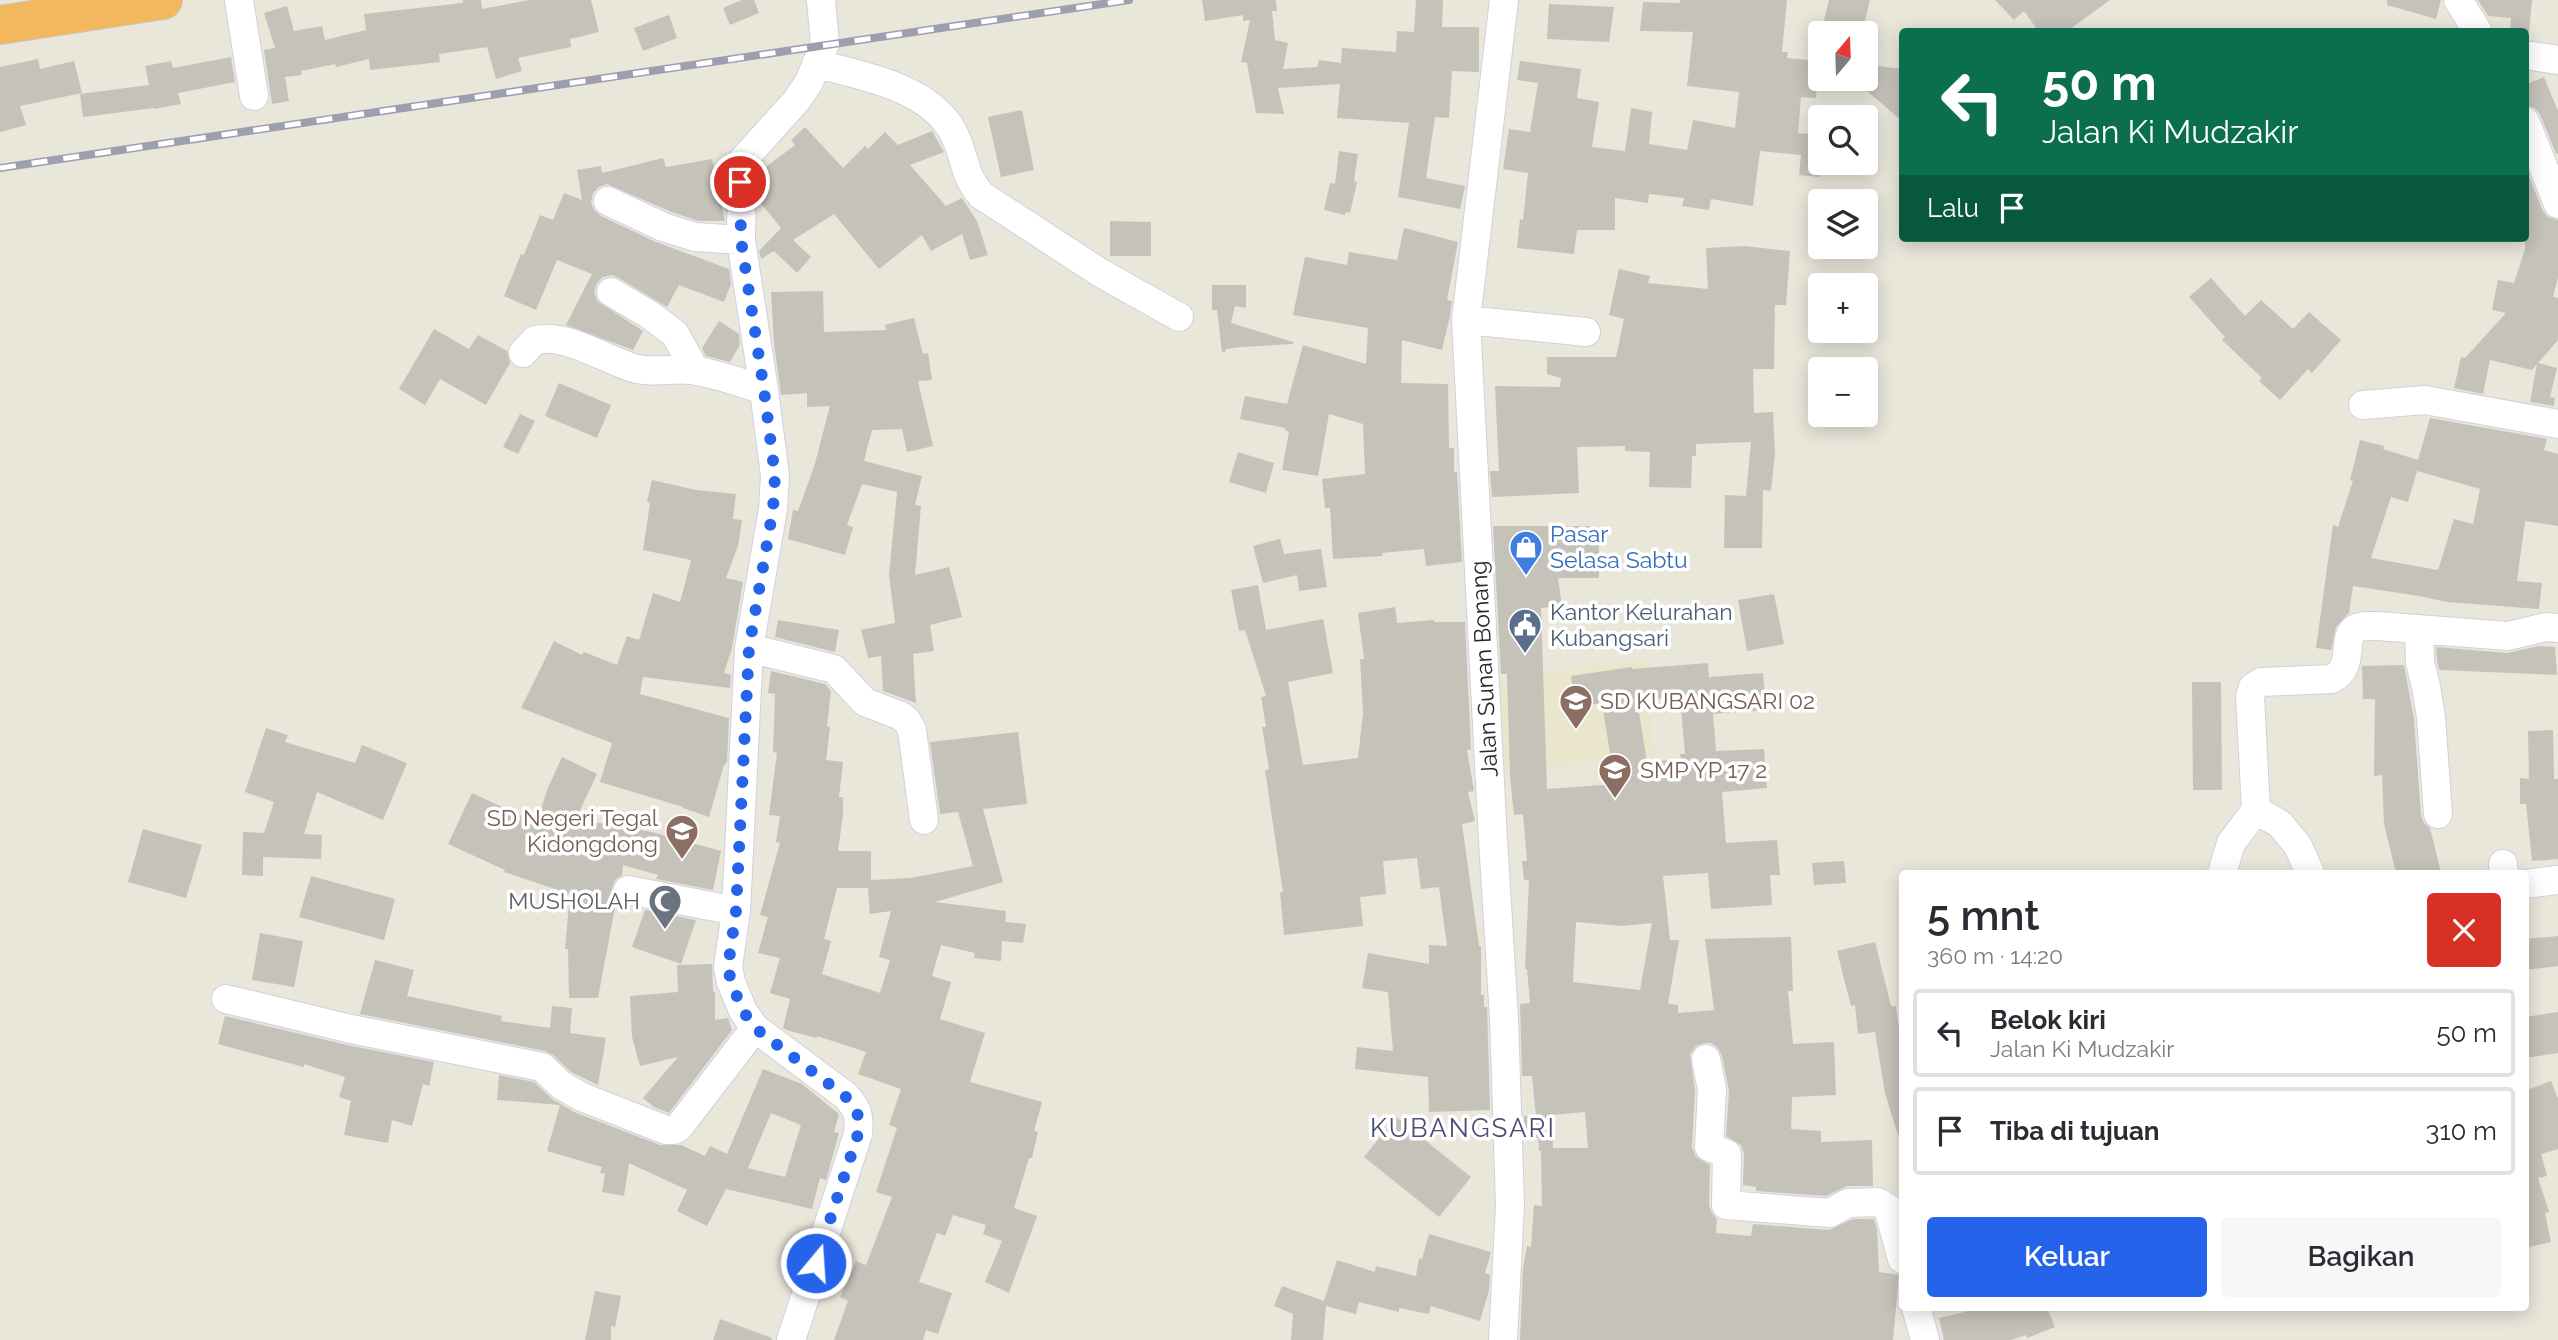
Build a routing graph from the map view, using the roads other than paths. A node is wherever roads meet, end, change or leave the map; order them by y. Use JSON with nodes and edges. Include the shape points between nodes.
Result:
{"nodes":[{"id":1,"x":163,"y":0,"type":"edge"},
{"id":2,"x":239,"y":0,"type":"edge"},
{"id":3,"x":821,"y":0,"type":"edge"},
{"id":4,"x":1504,"y":0,"type":"edge"},
{"id":5,"x":2458,"y":0,"type":"edge"},
{"id":6,"x":0,"y":24,"type":"edge"},
{"id":7,"x":2476,"y":28,"type":"edge"},
{"id":8,"x":2529,"y":56,"type":"edge"},
{"id":9,"x":2558,"y":60,"type":"edge"},
{"id":10,"x":816,"y":64,"type":"junction"},
{"id":11,"x":254,"y":96,"type":"dead end"},
{"id":12,"x":2529,"y":131,"type":"edge"},
{"id":13,"x":608,"y":201,"type":"dead end"},
{"id":14,"x":2558,"y":204,"type":"edge"},
{"id":15,"x":741,"y":240,"type":"junction"},
{"id":16,"x":611,"y":292,"type":"dead end"},
{"id":17,"x":1179,"y":317,"type":"dead end"},
{"id":18,"x":1466,"y":320,"type":"junction"},
{"id":19,"x":1586,"y":332,"type":"dead end"},
{"id":20,"x":523,"y":352,"type":"dead end"},
{"id":21,"x":695,"y":370,"type":"junction"},
{"id":22,"x":764,"y":390,"type":"junction"},
{"id":23,"x":2363,"y":405,"type":"dead end"},
{"id":24,"x":2558,"y":424,"type":"edge"},
{"id":25,"x":2558,"y":628,"type":"edge"},
{"id":26,"x":2419,"y":629,"type":"junction"},
{"id":27,"x":749,"y":648,"type":"junction"},
{"id":28,"x":2256,"y":810,"type":"junction"},
{"id":29,"x":2438,"y":814,"type":"dead end"},
{"id":30,"x":924,"y":820,"type":"dead end"},
{"id":31,"x":2223,"y":870,"type":"edge"},
{"id":32,"x":2309,"y":870,"type":"edge"},
{"id":33,"x":2558,"y":880,"type":"edge"},
{"id":34,"x":2529,"y":884,"type":"edge"},
{"id":35,"x":628,"y":890,"type":"dead end"},
{"id":36,"x":736,"y":911,"type":"junction"},
{"id":37,"x":226,"y":999,"type":"dead end"},
{"id":38,"x":755,"y":1028,"type":"junction"},
{"id":39,"x":1706,"y":1059,"type":"dead end"},
{"id":40,"x":1899,"y":1248,"type":"edge"},
{"id":41,"x":1917,"y":1311,"type":"edge"},
{"id":42,"x":791,"y":1340,"type":"edge"},
{"id":43,"x":1503,"y":1340,"type":"edge"},
{"id":44,"x":1925,"y":1340,"type":"edge"}],
"edges":[{"from":1,"to":6,"type":"highway"},
{"from":2,"to":11,"type":"street"},
{"from":3,"to":10,"type":"street","via":[[825,44]]},
{"from":4,"to":18,"type":"street","name":"Jalan Sunan Bonang"},
{"from":5,"to":7,"type":"street"},
{"from":8,"to":9,"type":"street"},
{"from":10,"to":15,"type":"street","via":[[797,100],[741,161]]},
{"from":10,"to":17,"type":"street","via":[[881,80],[911,93],[953,130],[970,182],[981,195],[1099,272]]},
{"from":12,"to":14,"type":"street"},
{"from":13,"to":15,"type":"street","via":[[695,237]]},
{"from":15,"to":22,"type":"street"},
{"from":16,"to":21,"type":"street","via":[[675,334]]},
{"from":18,"to":19,"type":"street"},
{"from":18,"to":43,"type":"street","name":"Jalan Sunan Bonang","via":[[1504,1018],[1510,1205]]},
{"from":20,"to":21,"type":"street","via":[[535,340],[555,338],[637,369]]},
{"from":21,"to":22,"type":"street"},
{"from":22,"to":27,"type":"street","via":[[775,476]]},
{"from":23,"to":24,"type":"street","via":[[2425,400]]},
{"from":25,"to":26,"type":"street","via":[[2508,636]]},
{"from":26,"to":28,"type":"street","via":[[2378,626],[2354,630],[2346,663],[2332,679],[2261,682],[2253,687],[2249,697]]},
{"from":26,"to":29,"type":"street"},
{"from":27,"to":30,"type":"street","via":[[834,669],[865,702],[907,721]]},
{"from":27,"to":36,"type":"street"},
{"from":28,"to":31,"type":"street","via":[[2231,843]]},
{"from":28,"to":32,"type":"street","via":[[2280,824],[2298,846]]},
{"from":33,"to":34,"type":"street"},
{"from":35,"to":36,"type":"street"},
{"from":36,"to":38,"type":"street","via":[[728,967],[743,1011]]},
{"from":37,"to":38,"type":"street","via":[[542,1067],[582,1097],[666,1130],[674,1130],[687,1117]]},
{"from":38,"to":42,"type":"street","via":[[846,1097],[860,1119]]},
{"from":39,"to":40,"type":"street","via":[[1712,1090],[1709,1147],[1727,1154],[1726,1205],[1830,1213],[1848,1203],[1878,1202],[1888,1208]]},
{"from":41,"to":44,"type":"street"}]}
